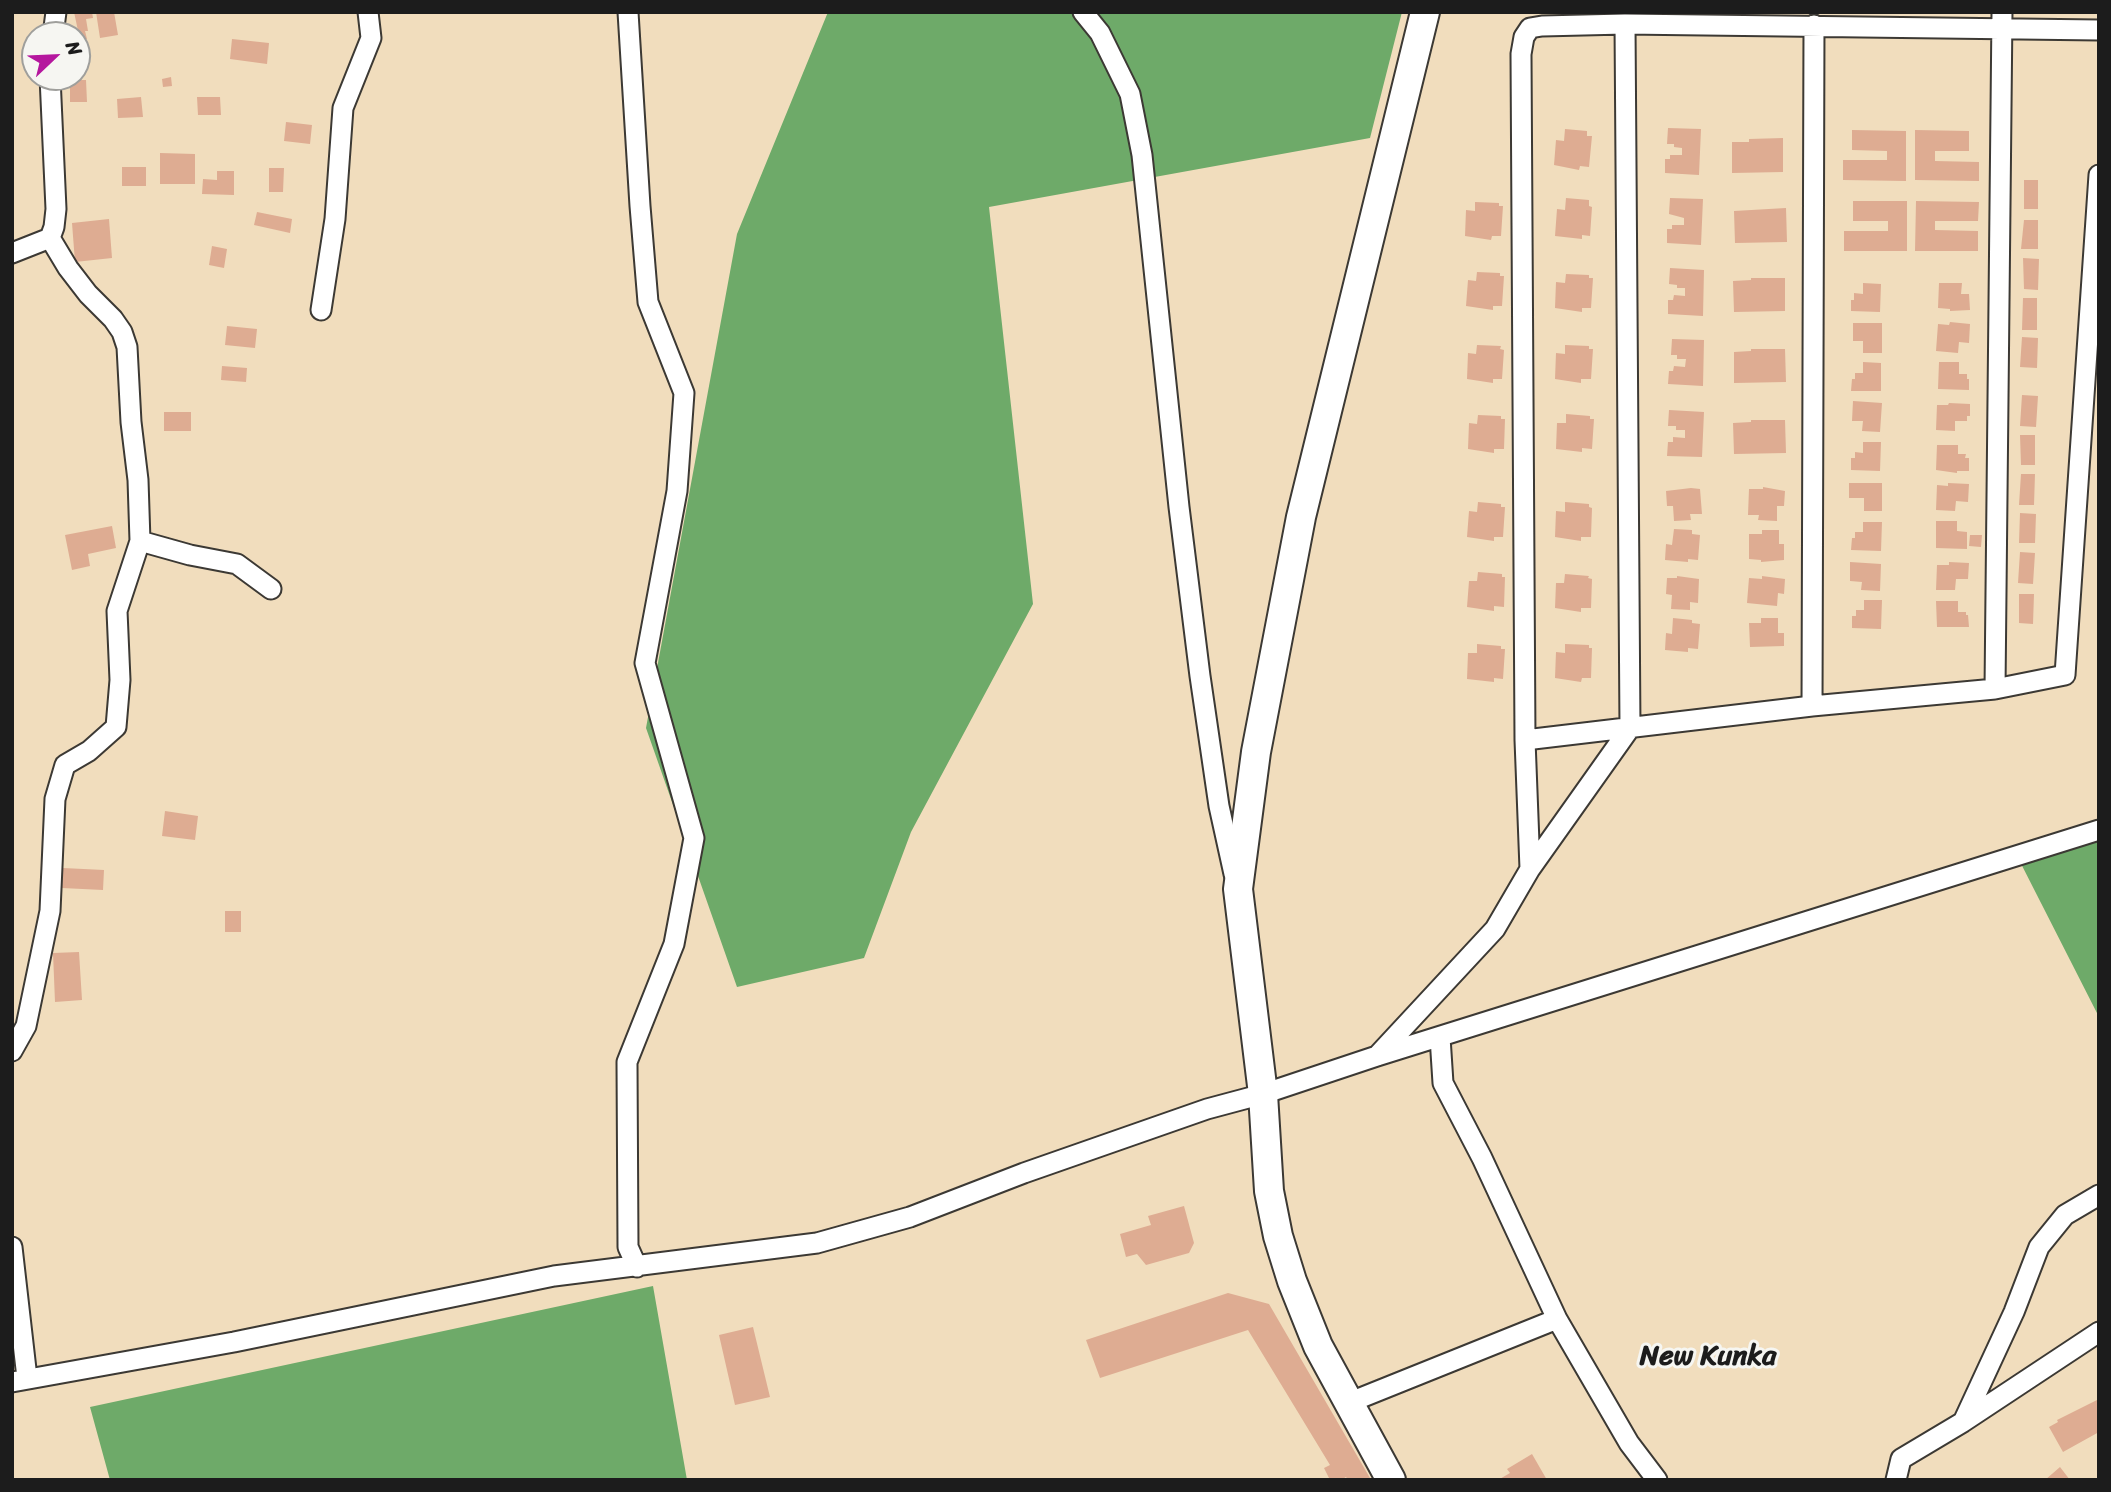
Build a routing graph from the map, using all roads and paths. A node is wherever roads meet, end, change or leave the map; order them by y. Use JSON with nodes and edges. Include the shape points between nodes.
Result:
{"nodes":[{"id":1,"x":368,"y":12,"type":"edge"},
{"id":2,"x":628,"y":12,"type":"edge"},
{"id":3,"x":1083,"y":12,"type":"edge"},
{"id":4,"x":1425,"y":12,"type":"edge"},
{"id":5,"x":2002,"y":20,"type":"edge"},
{"id":6,"x":1625,"y":24,"type":"junction"},
{"id":7,"x":1814,"y":25,"type":"junction"},
{"id":8,"x":2099,"y":30,"type":"edge"},
{"id":9,"x":51,"y":91,"type":"edge"},
{"id":10,"x":2099,"y":176,"type":"edge"},
{"id":11,"x":50,"y":238,"type":"junction"},
{"id":12,"x":12,"y":253,"type":"edge"},
{"id":13,"x":321,"y":310,"type":"dead end"},
{"id":14,"x":140,"y":541,"type":"junction"},
{"id":15,"x":271,"y":589,"type":"dead end"},
{"id":16,"x":1995,"y":689,"type":"junction"},
{"id":17,"x":1812,"y":706,"type":"junction"},
{"id":18,"x":1630,"y":728,"type":"junction"},
{"id":19,"x":1525,"y":740,"type":"junction"},
{"id":20,"x":2099,"y":831,"type":"edge"},
{"id":21,"x":1530,"y":869,"type":"junction"},
{"id":22,"x":1238,"y":889,"type":"junction"},
{"id":23,"x":1440,"y":1037,"type":"junction"},
{"id":24,"x":12,"y":1051,"type":"edge"},
{"id":25,"x":1377,"y":1056,"type":"junction"},
{"id":26,"x":1263,"y":1094,"type":"junction"},
{"id":27,"x":2099,"y":1195,"type":"edge"},
{"id":28,"x":12,"y":1247,"type":"edge"},
{"id":29,"x":637,"y":1267,"type":"junction"},
{"id":30,"x":1557,"y":1319,"type":"junction"},
{"id":31,"x":2099,"y":1332,"type":"edge"},
{"id":32,"x":19,"y":1380,"type":"edge"},
{"id":33,"x":1348,"y":1403,"type":"junction"},
{"id":34,"x":1963,"y":1422,"type":"junction"},
{"id":35,"x":1391,"y":1480,"type":"edge"},
{"id":36,"x":1657,"y":1480,"type":"edge"},
{"id":37,"x":1896,"y":1480,"type":"edge"}],
"edges":[{"from":1,"to":13,"type":"street","via":[[371,38],[343,108],[335,219]]},
{"from":2,"to":29,"type":"street","via":[[648,302],[684,393],[677,491],[645,663],[694,838],[674,944],[627,1062],[628,1247]]},
{"from":3,"to":22,"type":"street","via":[[1100,33],[1130,94],[1142,155],[1198,663],[1219,806]]},
{"from":4,"to":22,"type":"street","via":[[1301,517],[1256,752]]},
{"from":5,"to":7,"type":"street"},
{"from":5,"to":8,"type":"street"},
{"from":5,"to":16,"type":"street"},
{"from":6,"to":7,"type":"street"},
{"from":6,"to":18,"type":"street"},
{"from":6,"to":19,"type":"street","via":[[1530,28],[1521,54]]},
{"from":7,"to":17,"type":"street"},
{"from":9,"to":11,"type":"street","via":[[56,209]]},
{"from":10,"to":16,"type":"street","via":[[2065,675]]},
{"from":11,"to":12,"type":"street"},
{"from":11,"to":14,"type":"street","via":[[88,294],[113,319],[127,347]]},
{"from":14,"to":15,"type":"street","via":[[237,564]]},
{"from":14,"to":24,"type":"street","via":[[117,611],[120,680],[116,727],[65,765],[54,799],[50,911],[26,1026]]},
{"from":16,"to":17,"type":"street"},
{"from":17,"to":18,"type":"street"},
{"from":18,"to":19,"type":"street"},
{"from":18,"to":21,"type":"street"},
{"from":19,"to":21,"type":"street"},
{"from":20,"to":23,"type":"street"},
{"from":21,"to":25,"type":"street","via":[[1495,929]]},
{"from":22,"to":26,"type":"street"},
{"from":23,"to":25,"type":"street"},
{"from":23,"to":30,"type":"street","via":[[1443,1083]]},
{"from":25,"to":26,"type":"street"},
{"from":26,"to":29,"type":"street","via":[[1050,1164],[911,1217],[817,1243]]},
{"from":26,"to":33,"type":"street","via":[[1269,1191],[1278,1236],[1318,1346]]},
{"from":27,"to":34,"type":"street","via":[[2065,1215],[2039,1247]]},
{"from":28,"to":32,"type":"street"},
{"from":29,"to":32,"type":"street","via":[[554,1276],[234,1342]]},
{"from":30,"to":33,"type":"street"},
{"from":30,"to":36,"type":"street","via":[[1629,1443]]},
{"from":31,"to":34,"type":"street"},
{"from":33,"to":35,"type":"street"},
{"from":34,"to":37,"type":"street","via":[[1901,1459]]}]}
